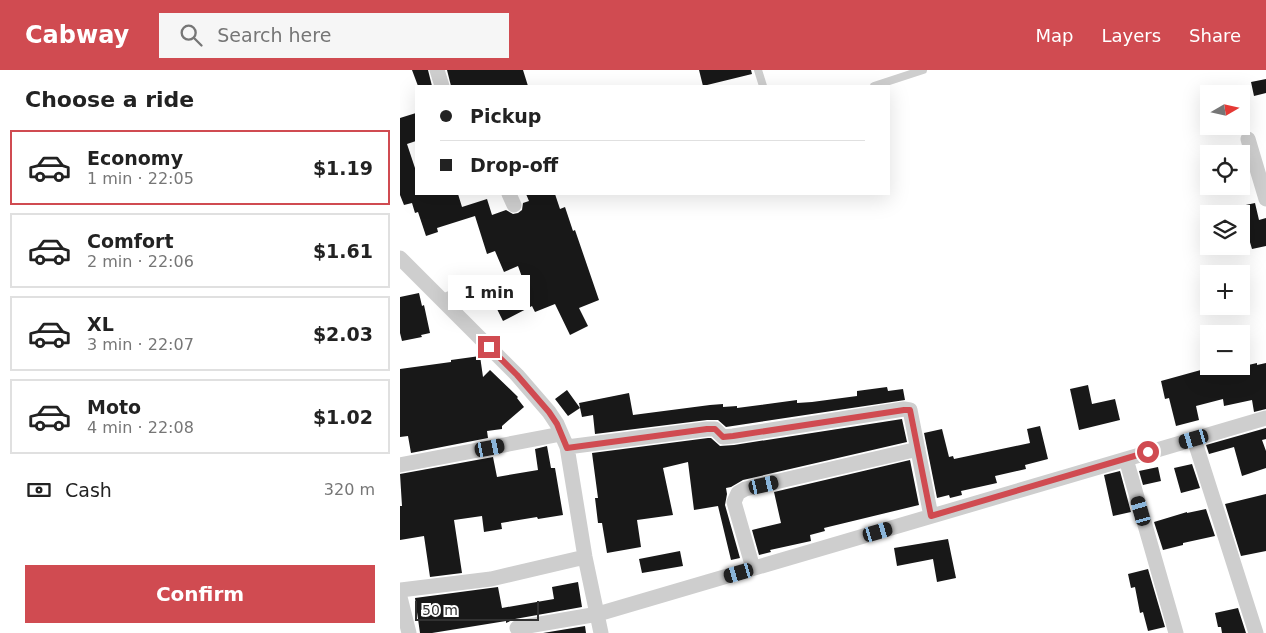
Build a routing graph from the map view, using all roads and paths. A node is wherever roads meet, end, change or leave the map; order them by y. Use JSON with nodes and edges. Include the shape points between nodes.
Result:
{"nodes":[{"id":1,"x":437,"y":70,"type":"edge"},
{"id":2,"x":758,"y":70,"type":"edge"},
{"id":3,"x":896,"y":70,"type":"edge"},
{"id":4,"x":922,"y":70,"type":"edge"},
{"id":5,"x":898,"y":79,"type":"junction"},
{"id":6,"x":442,"y":85,"type":"edge"},
{"id":7,"x":763,"y":85,"type":"edge"},
{"id":8,"x":877,"y":85,"type":"edge"},
{"id":9,"x":1248,"y":140,"type":"dead end"},
{"id":10,"x":1266,"y":199,"type":"edge"},
{"id":11,"x":400,"y":258,"type":"edge"},
{"id":12,"x":486,"y":284,"type":"dead end"},
{"id":13,"x":444,"y":302,"type":"junction"},
{"id":14,"x":1266,"y":419,"type":"edge"},
{"id":15,"x":1194,"y":439,"type":"junction"},
{"id":16,"x":564,"y":441,"type":"junction"},
{"id":17,"x":918,"y":449,"type":"junction"},
{"id":18,"x":1126,"y":459,"type":"junction"},
{"id":19,"x":400,"y":465,"type":"edge"},
{"id":20,"x":931,"y":516,"type":"junction"},
{"id":21,"x":585,"y":557,"type":"junction"},
{"id":22,"x":754,"y":568,"type":"junction"},
{"id":23,"x":400,"y":590,"type":"edge"},
{"id":24,"x":400,"y":597,"type":"edge"},
{"id":25,"x":598,"y":614,"type":"junction"},
{"id":26,"x":517,"y":628,"type":"dead end"},
{"id":27,"x":409,"y":633,"type":"edge"},
{"id":28,"x":601,"y":633,"type":"edge"},
{"id":29,"x":1176,"y":633,"type":"edge"},
{"id":30,"x":1256,"y":633,"type":"edge"}],
"edges":[{"from":1,"to":6,"type":"street"},
{"from":2,"to":7,"type":"lane"},
{"from":3,"to":5,"type":"lane"},
{"from":4,"to":5,"type":"lane"},
{"from":5,"to":8,"type":"lane"},
{"from":9,"to":10,"type":"street"},
{"from":11,"to":13,"type":"street"},
{"from":12,"to":13,"type":"street"},
{"from":13,"to":16,"type":"street","via":[[549,412]]},
{"from":14,"to":15,"type":"street"},
{"from":15,"to":18,"type":"street"},
{"from":15,"to":30,"type":"street"},
{"from":16,"to":17,"type":"street","via":[[707,429],[715,429],[723,437],[910,410]]},
{"from":16,"to":19,"type":"street"},
{"from":16,"to":21,"type":"street"},
{"from":17,"to":20,"type":"street"},
{"from":17,"to":22,"type":"street","via":[[738,493],[734,502]]},
{"from":18,"to":20,"type":"street"},
{"from":18,"to":29,"type":"street"},
{"from":20,"to":22,"type":"street"},
{"from":21,"to":23,"type":"street","via":[[491,579]]},
{"from":21,"to":25,"type":"street"},
{"from":22,"to":25,"type":"street"},
{"from":24,"to":27,"type":"street"},
{"from":25,"to":26,"type":"street"},
{"from":25,"to":28,"type":"street"}]}
